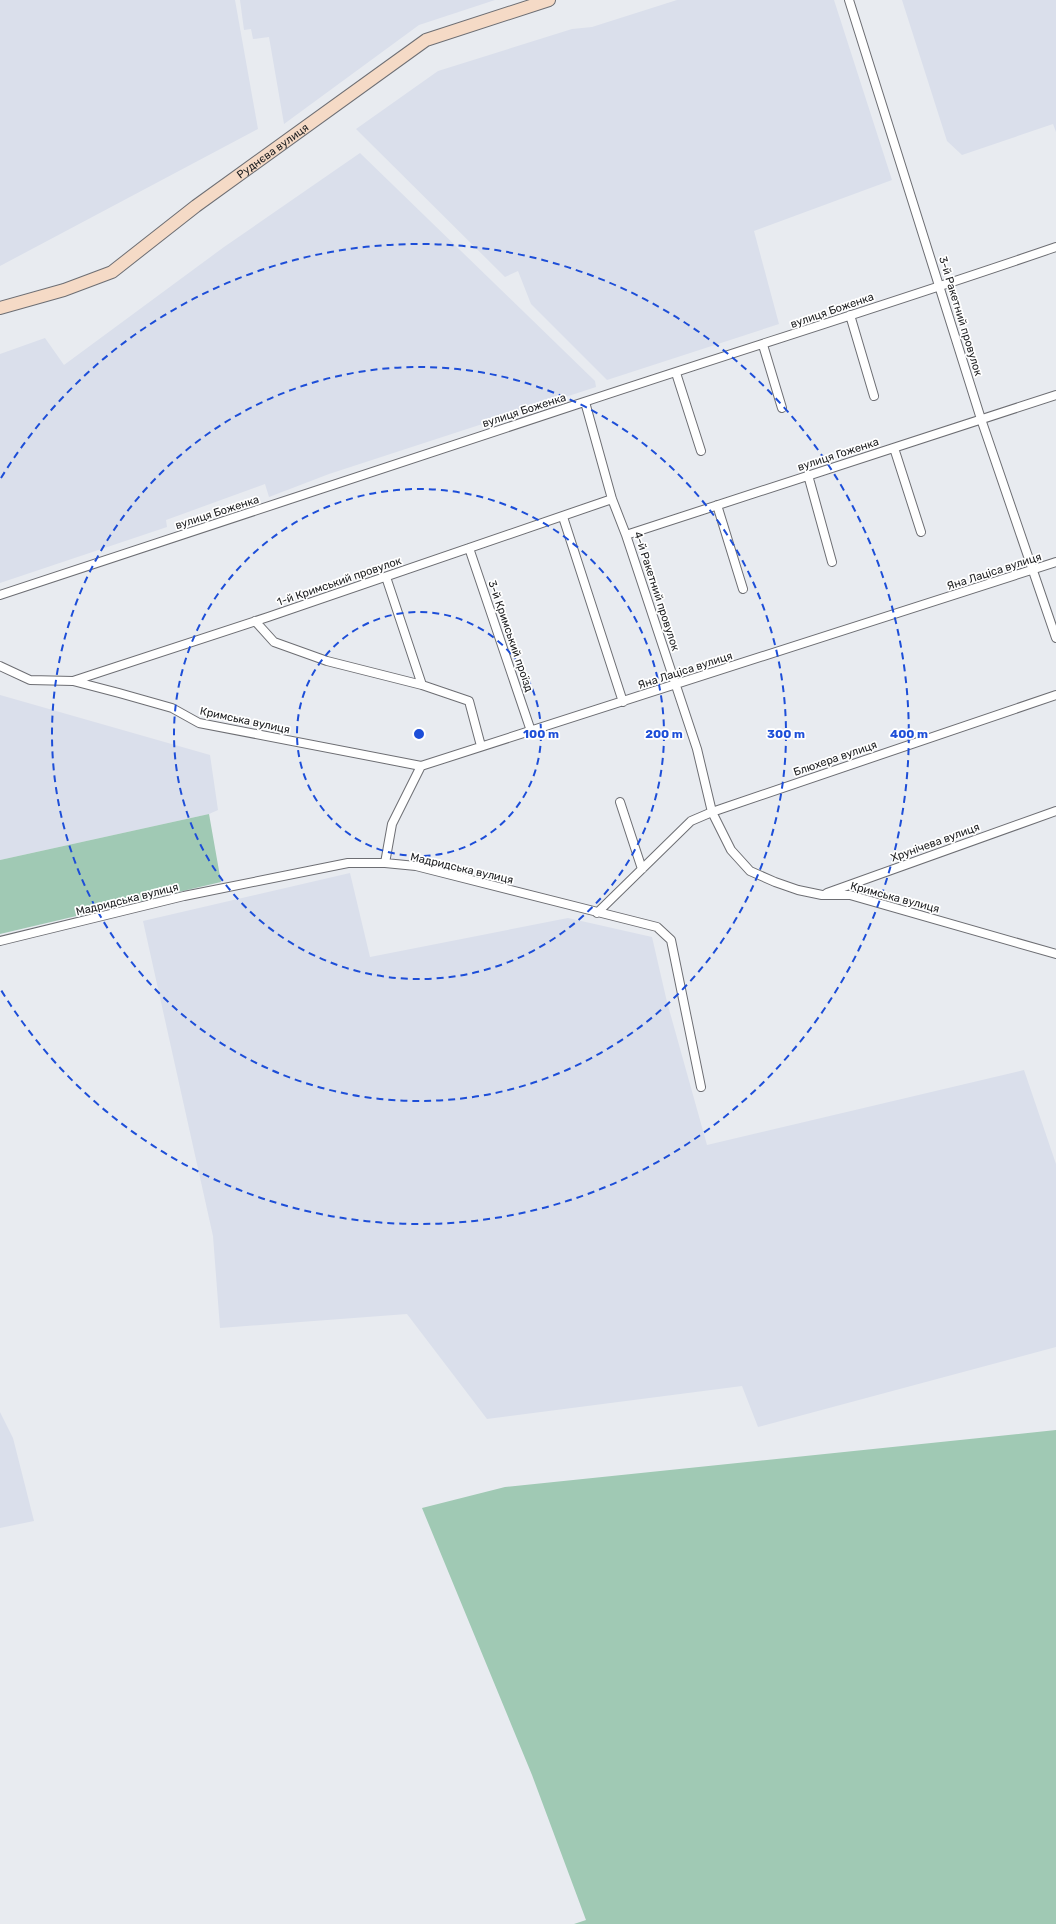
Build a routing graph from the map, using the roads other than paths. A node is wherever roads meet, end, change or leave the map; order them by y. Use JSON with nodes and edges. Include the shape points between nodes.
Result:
{"nodes":[{"id":1,"x":549,"y":0,"type":"edge"},
{"id":2,"x":849,"y":0,"type":"edge"},
{"id":3,"x":1056,"y":247,"type":"edge"},
{"id":4,"x":940,"y":286,"type":"junction"},
{"id":5,"x":0,"y":308,"type":"edge"},
{"id":6,"x":850,"y":315,"type":"junction"},
{"id":7,"x":763,"y":345,"type":"junction"},
{"id":8,"x":676,"y":373,"type":"junction"},
{"id":9,"x":1056,"y":395,"type":"edge"},
{"id":10,"x":874,"y":396,"type":"dead end"},
{"id":11,"x":585,"y":402,"type":"junction"},
{"id":12,"x":782,"y":408,"type":"dead end"},
{"id":13,"x":981,"y":419,"type":"junction"},
{"id":14,"x":894,"y":448,"type":"junction"},
{"id":15,"x":700,"y":451,"type":"dead end"},
{"id":16,"x":808,"y":476,"type":"junction"},
{"id":17,"x":612,"y":500,"type":"junction"},
{"id":18,"x":717,"y":505,"type":"junction"},
{"id":19,"x":563,"y":517,"type":"junction"},
{"id":20,"x":921,"y":532,"type":"dead end"},
{"id":21,"x":626,"y":535,"type":"junction"},
{"id":22,"x":469,"y":548,"type":"junction"},
{"id":23,"x":832,"y":562,"type":"dead end"},
{"id":24,"x":1056,"y":562,"type":"edge"},
{"id":25,"x":1034,"y":570,"type":"junction"},
{"id":26,"x":386,"y":577,"type":"junction"},
{"id":27,"x":743,"y":589,"type":"dead end"},
{"id":28,"x":0,"y":595,"type":"edge"},
{"id":29,"x":255,"y":621,"type":"junction"},
{"id":30,"x":1056,"y":638,"type":"edge"},
{"id":31,"x":0,"y":666,"type":"edge"},
{"id":32,"x":73,"y":681,"type":"junction"},
{"id":33,"x":676,"y":684,"type":"junction"},
{"id":34,"x":422,"y":685,"type":"junction"},
{"id":35,"x":1056,"y":695,"type":"edge"},
{"id":36,"x":623,"y":702,"type":"junction"},
{"id":37,"x":531,"y":731,"type":"junction"},
{"id":38,"x":481,"y":746,"type":"junction"},
{"id":39,"x":421,"y":766,"type":"junction"},
{"id":40,"x":620,"y":802,"type":"dead end"},
{"id":41,"x":1056,"y":811,"type":"edge"},
{"id":42,"x":712,"y":812,"type":"junction"},
{"id":43,"x":384,"y":863,"type":"junction"},
{"id":44,"x":642,"y":869,"type":"junction"},
{"id":45,"x":822,"y":895,"type":"junction"},
{"id":46,"x":597,"y":913,"type":"junction"},
{"id":47,"x":0,"y":941,"type":"edge"},
{"id":48,"x":1056,"y":954,"type":"edge"},
{"id":49,"x":701,"y":1087,"type":"dead end"}],
"edges":[{"from":1,"to":5,"type":"street","name":"Руднєва вулиця","via":[[426,40],[196,206],[112,272],[64,290]]},
{"from":2,"to":4,"type":"street","name":"3-й Ракетний провулок"},
{"from":3,"to":4,"type":"street","name":"вулиця Боженка"},
{"from":4,"to":6,"type":"street","name":"вулиця Боженка"},
{"from":4,"to":13,"type":"street","name":"3-й Ракетний провулок"},
{"from":6,"to":7,"type":"street","name":"вулиця Боженка"},
{"from":6,"to":10,"type":"street"},
{"from":7,"to":8,"type":"street","name":"вулиця Боженка"},
{"from":7,"to":12,"type":"street"},
{"from":8,"to":11,"type":"street","name":"вулиця Боженка"},
{"from":8,"to":15,"type":"street"},
{"from":9,"to":13,"type":"street","name":"вулиця Гоженка"},
{"from":11,"to":17,"type":"street","name":"4-й Ракетний провулок"},
{"from":11,"to":28,"type":"street","name":"вулиця Боженка"},
{"from":13,"to":14,"type":"street","name":"вулиця Гоженка"},
{"from":13,"to":25,"type":"street","name":"3-й Ракетний провулок"},
{"from":14,"to":16,"type":"street","name":"вулиця Гоженка"},
{"from":14,"to":20,"type":"street"},
{"from":16,"to":18,"type":"street","name":"вулиця Гоженка"},
{"from":16,"to":23,"type":"street"},
{"from":17,"to":19,"type":"street","name":"1-й Кримський провулок"},
{"from":17,"to":21,"type":"street","name":"4-й Ракетний провулок"},
{"from":18,"to":21,"type":"street","name":"вулиця Гоженка"},
{"from":18,"to":27,"type":"street"},
{"from":19,"to":22,"type":"street","name":"1-й Кримський провулок"},
{"from":19,"to":36,"type":"street"},
{"from":21,"to":33,"type":"street","name":"4-й Ракетний провулок"},
{"from":22,"to":26,"type":"street","name":"1-й Кримський провулок"},
{"from":22,"to":37,"type":"street","name":"3-й Кримський проїзд"},
{"from":24,"to":25,"type":"street","name":"Яна Лаціса вулиця"},
{"from":25,"to":30,"type":"street","name":"3-й Ракетний провулок"},
{"from":25,"to":33,"type":"street","name":"Яна Лаціса вулиця"},
{"from":26,"to":29,"type":"street","name":"1-й Кримський провулок"},
{"from":26,"to":34,"type":"street"},
{"from":29,"to":32,"type":"street","name":"1-й Кримський провулок"},
{"from":29,"to":34,"type":"street","via":[[274,642],[327,661]]},
{"from":31,"to":32,"type":"street","name":"Кримська вулиця","via":[[30,680]]},
{"from":32,"to":39,"type":"street","name":"Кримська вулиця","via":[[172,708],[199,723]]},
{"from":33,"to":36,"type":"street","name":"Яна Лаціса вулиця"},
{"from":33,"to":42,"type":"street","name":"4-й Ракетний провулок","via":[[697,749]]},
{"from":34,"to":38,"type":"street","via":[[469,701]]},
{"from":35,"to":42,"type":"street","name":"Блюхера вулиця"},
{"from":36,"to":37,"type":"street","name":"Яна Лаціса вулиця"},
{"from":37,"to":38,"type":"street","name":"Яна Лаціса вулиця"},
{"from":38,"to":39,"type":"street","name":"Яна Лаціса вулиця"},
{"from":39,"to":43,"type":"street","via":[[392,824]]},
{"from":40,"to":44,"type":"street"},
{"from":41,"to":45,"type":"street","name":"Хрунічева вулиця"},
{"from":42,"to":44,"type":"street","name":"Блюхера вулиця","via":[[690,821]]},
{"from":42,"to":45,"type":"street","name":"Кримська вулиця","via":[[731,850],[750,871],[798,890]]},
{"from":43,"to":46,"type":"street","name":"Мадридська вулиця","via":[[416,866]]},
{"from":43,"to":47,"type":"street","name":"Мадридська вулиця","via":[[348,863],[184,896]]},
{"from":44,"to":46,"type":"street","name":"Блюхера вулиця"},
{"from":45,"to":48,"type":"street","name":"Кримська вулиця","via":[[850,895]]},
{"from":46,"to":49,"type":"street","name":"Мадридська вулиця","via":[[657,927],[671,940]]}]}
